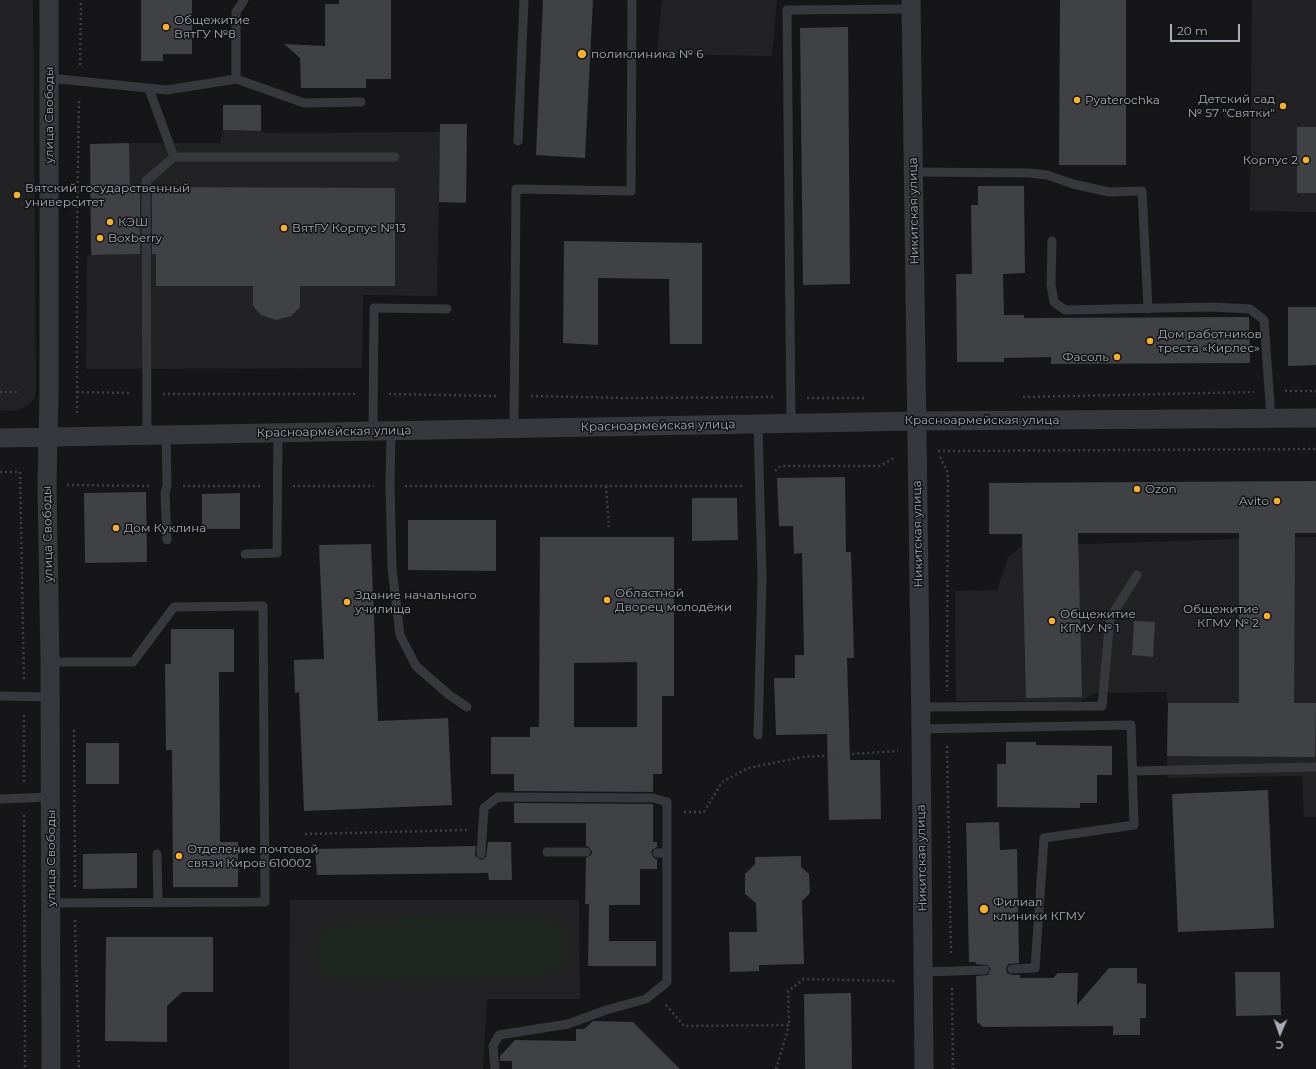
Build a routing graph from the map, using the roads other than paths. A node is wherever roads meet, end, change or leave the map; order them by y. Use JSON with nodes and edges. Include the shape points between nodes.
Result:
{"nodes":[{"id":1,"x":49,"y":0,"type":"edge"},
{"id":2,"x":244,"y":0,"type":"edge"},
{"id":3,"x":524,"y":0,"type":"edge"},
{"id":4,"x":632,"y":0,"type":"edge"},
{"id":5,"x":911,"y":4,"type":"edge"},
{"id":6,"x":49,"y":78,"type":"junction"},
{"id":7,"x":236,"y":80,"type":"junction"},
{"id":8,"x":149,"y":89,"type":"junction"},
{"id":9,"x":361,"y":102,"type":"dead end"},
{"id":10,"x":518,"y":141,"type":"dead end"},
{"id":11,"x":174,"y":157,"type":"junction"},
{"id":12,"x":395,"y":157,"type":"dead end"},
{"id":13,"x":914,"y":172,"type":"junction"},
{"id":14,"x":1052,"y":241,"type":"dead end"},
{"id":15,"x":1148,"y":309,"type":"junction"},
{"id":16,"x":447,"y":310,"type":"dead end"},
{"id":17,"x":1271,"y":418,"type":"junction"},
{"id":18,"x":1316,"y":418,"type":"edge"},
{"id":19,"x":917,"y":420,"type":"junction"},
{"id":20,"x":791,"y":423,"type":"junction"},
{"id":21,"x":758,"y":424,"type":"junction"},
{"id":22,"x":514,"y":428,"type":"junction"},
{"id":23,"x":382,"y":431,"type":"junction"},
{"id":24,"x":278,"y":433,"type":"junction"},
{"id":25,"x":147,"y":435,"type":"junction"},
{"id":26,"x":166,"y":435,"type":"junction"},
{"id":27,"x":49,"y":437,"type":"junction"},
{"id":28,"x":0,"y":438,"type":"edge"},
{"id":29,"x":167,"y":540,"type":"dead end"},
{"id":30,"x":245,"y":554,"type":"dead end"},
{"id":31,"x":1137,"y":575,"type":"dead end"},
{"id":32,"x":50,"y":662,"type":"junction"},
{"id":33,"x":0,"y":696,"type":"edge"},
{"id":34,"x":50,"y":697,"type":"junction"},
{"id":35,"x":467,"y":707,"type":"dead end"},
{"id":36,"x":921,"y":707,"type":"junction"},
{"id":37,"x":921,"y":728,"type":"junction"},
{"id":38,"x":758,"y":735,"type":"dead end"},
{"id":39,"x":1316,"y":767,"type":"edge"},
{"id":40,"x":1133,"y":771,"type":"junction"},
{"id":41,"x":50,"y":797,"type":"junction"},
{"id":42,"x":0,"y":799,"type":"edge"},
{"id":43,"x":547,"y":852,"type":"dead end"},
{"id":44,"x":586,"y":852,"type":"dead end"},
{"id":45,"x":657,"y":853,"type":"dead end"},
{"id":46,"x":668,"y":853,"type":"junction"},
{"id":47,"x":157,"y":854,"type":"dead end"},
{"id":48,"x":481,"y":854,"type":"dead end"},
{"id":49,"x":158,"y":902,"type":"junction"},
{"id":50,"x":51,"y":903,"type":"junction"},
{"id":51,"x":1012,"y":969,"type":"dead end"},
{"id":52,"x":985,"y":970,"type":"dead end"},
{"id":53,"x":924,"y":972,"type":"junction"},
{"id":54,"x":51,"y":1069,"type":"edge"},
{"id":55,"x":495,"y":1069,"type":"edge"},
{"id":56,"x":924,"y":1069,"type":"edge"}],
"edges":[{"from":1,"to":6,"type":"street","name":"улица Свободы"},
{"from":2,"to":7,"type":"lane","via":[[236,12]]},
{"from":3,"to":10,"type":"lane"},
{"from":4,"to":22,"type":"lane","via":[[631,191],[516,189]]},
{"from":5,"to":13,"type":"street","name":"Никитская улица"},
{"from":5,"to":20,"type":"lane","via":[[787,10]]},
{"from":6,"to":8,"type":"lane"},
{"from":6,"to":27,"type":"street","name":"улица Свободы"},
{"from":7,"to":8,"type":"lane","via":[[167,90]]},
{"from":7,"to":9,"type":"lane","via":[[304,103]]},
{"from":8,"to":11,"type":"lane"},
{"from":11,"to":12,"type":"lane"},
{"from":11,"to":25,"type":"lane","via":[[146,181]]},
{"from":13,"to":15,"type":"lane","via":[[1047,175],[1109,192],[1142,191]]},
{"from":13,"to":19,"type":"street","name":"Никитская улица"},
{"from":14,"to":15,"type":"lane","via":[[1051,285],[1054,302],[1065,310]]},
{"from":15,"to":17,"type":"lane","via":[[1250,309],[1264,320]]},
{"from":16,"to":23,"type":"lane","via":[[374,308],[374,394]]},
{"from":17,"to":18,"type":"street","name":"Красноармейская улица"},
{"from":17,"to":19,"type":"street","name":"Красноармейская улица"},
{"from":19,"to":20,"type":"street","name":"Красноармейская улица"},
{"from":19,"to":36,"type":"street","name":"Никитская улица"},
{"from":20,"to":21,"type":"street","name":"Красноармейская улица"},
{"from":21,"to":22,"type":"street","name":"Красноармейская улица"},
{"from":21,"to":38,"type":"lane","via":[[762,579]]},
{"from":22,"to":23,"type":"street","name":"Красноармейская улица"},
{"from":23,"to":24,"type":"street","name":"Красноармейская улица"},
{"from":23,"to":35,"type":"lane","via":[[390,486],[392,568],[400,634],[416,666]]},
{"from":24,"to":26,"type":"street","name":"Красноармейская улица"},
{"from":24,"to":30,"type":"lane","via":[[277,553]]},
{"from":25,"to":26,"type":"street","name":"Красноармейская улица"},
{"from":25,"to":27,"type":"street","name":"Красноармейская улица"},
{"from":26,"to":29,"type":"lane"},
{"from":27,"to":28,"type":"street","name":"Красноармейская улица"},
{"from":27,"to":32,"type":"street","name":"улица Свободы"},
{"from":31,"to":36,"type":"lane","via":[[1110,618],[1102,706]]},
{"from":32,"to":34,"type":"street","name":"улица Свободы"},
{"from":32,"to":49,"type":"lane","via":[[132,662],[174,607],[263,606],[265,902]]},
{"from":33,"to":34,"type":"lane"},
{"from":34,"to":41,"type":"street","name":"улица Свободы"},
{"from":36,"to":37,"type":"street","name":"Никитская улица"},
{"from":37,"to":40,"type":"lane","via":[[1131,725]]},
{"from":37,"to":53,"type":"street","name":"Никитская улица"},
{"from":39,"to":40,"type":"lane"},
{"from":40,"to":51,"type":"lane","via":[[1134,825],[1044,838],[1035,968]]},
{"from":41,"to":42,"type":"lane"},
{"from":41,"to":50,"type":"street","name":"улица Свободы"},
{"from":43,"to":44,"type":"lane"},
{"from":45,"to":46,"type":"lane"},
{"from":46,"to":48,"type":"lane","via":[[667,802],[653,798],[498,797],[484,808]]},
{"from":46,"to":55,"type":"lane","via":[[667,982],[646,999],[568,1024],[499,1035],[493,1046]]},
{"from":47,"to":49,"type":"lane"},
{"from":49,"to":50,"type":"lane"},
{"from":50,"to":54,"type":"street","name":"улица Свободы"},
{"from":52,"to":53,"type":"lane"},
{"from":53,"to":56,"type":"street","name":"Никитская улица"}]}
